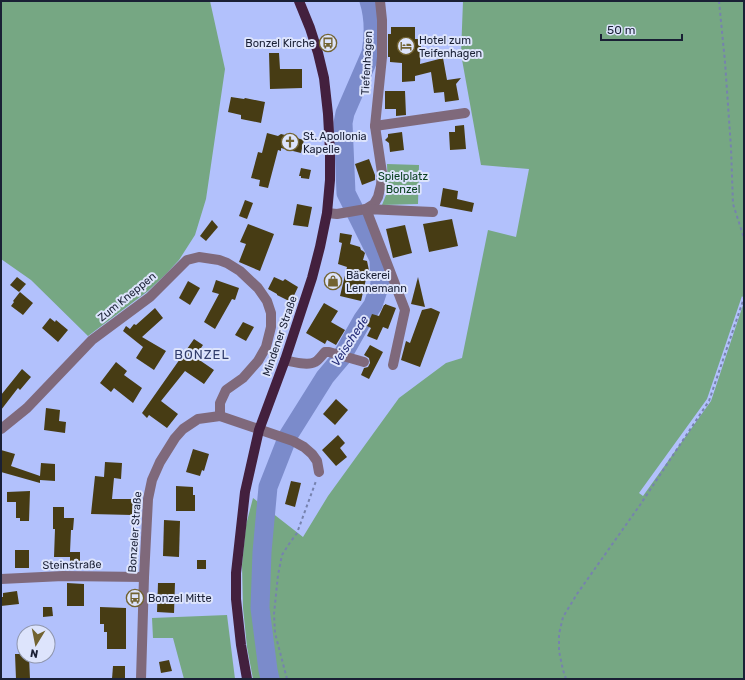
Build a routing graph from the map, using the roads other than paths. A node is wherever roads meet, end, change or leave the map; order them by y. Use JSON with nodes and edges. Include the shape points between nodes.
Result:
{"nodes":[{"id":1,"x":299,"y":1,"type":"edge"},
{"id":2,"x":380,"y":1,"type":"edge"},
{"id":3,"x":465,"y":112,"type":"dead end"},
{"id":4,"x":375,"y":126,"type":"junction"},
{"id":5,"x":364,"y":210,"type":"junction"},
{"id":6,"x":433,"y":212,"type":"dead end"},
{"id":7,"x":326,"y":213,"type":"junction"},
{"id":8,"x":285,"y":360,"type":"junction"},
{"id":9,"x":364,"y":362,"type":"dead end"},
{"id":10,"x":393,"y":365,"type":"dead end"},
{"id":11,"x":220,"y":416,"type":"junction"},
{"id":12,"x":1,"y":429,"type":"edge"},
{"id":13,"x":259,"y":430,"type":"junction"},
{"id":14,"x":319,"y":472,"type":"road end"},
{"id":15,"x":144,"y":577,"type":"junction"},
{"id":16,"x":1,"y":579,"type":"edge"},
{"id":17,"x":142,"y":679,"type":"edge"},
{"id":18,"x":246,"y":679,"type":"edge"}],
"edges":[{"from":1,"to":7,"type":"main road","name":"Mindener Straße","via":[[310,28],[324,78],[330,151]]},
{"from":2,"to":4,"type":"street","name":"Tiefenhagen","via":[[382,57]]},
{"from":3,"to":4,"type":"street"},
{"from":4,"to":5,"type":"street","name":"Tiefenhagen","via":[[382,173],[381,185],[374,204]]},
{"from":5,"to":6,"type":"street"},
{"from":5,"to":7,"type":"street","via":[[344,214]]},
{"from":5,"to":10,"type":"street","via":[[405,310]]},
{"from":7,"to":8,"type":"main road","name":"Mindener Straße","via":[[312,278]]},
{"from":8,"to":9,"type":"street","via":[[311,363],[317,361],[325,352]]},
{"from":8,"to":13,"type":"main road","name":"Mindener Straße"},
{"from":11,"to":12,"type":"street","name":"Zum Kneppen","via":[[220,403],[226,390],[243,378],[266,347],[271,327],[271,313],[258,288],[240,271],[219,260],[199,257],[188,260],[150,297],[92,340],[27,408]]},
{"from":11,"to":13,"type":"street","name":"Bonzeler Straße"},
{"from":11,"to":15,"type":"street","name":"Bonzeler Straße","via":[[198,419],[183,429],[160,462],[152,480],[148,499]]},
{"from":13,"to":14,"type":"street","name":"Bonzeler Straße","via":[[304,447],[312,454]]},
{"from":13,"to":18,"type":"main road","name":"Mindener Straße","via":[[244,492],[236,573],[236,599]]},
{"from":15,"to":16,"type":"street","name":"Steinstraße","via":[[62,576]]},
{"from":15,"to":17,"type":"street","name":"Bonzeler Straße"}]}
